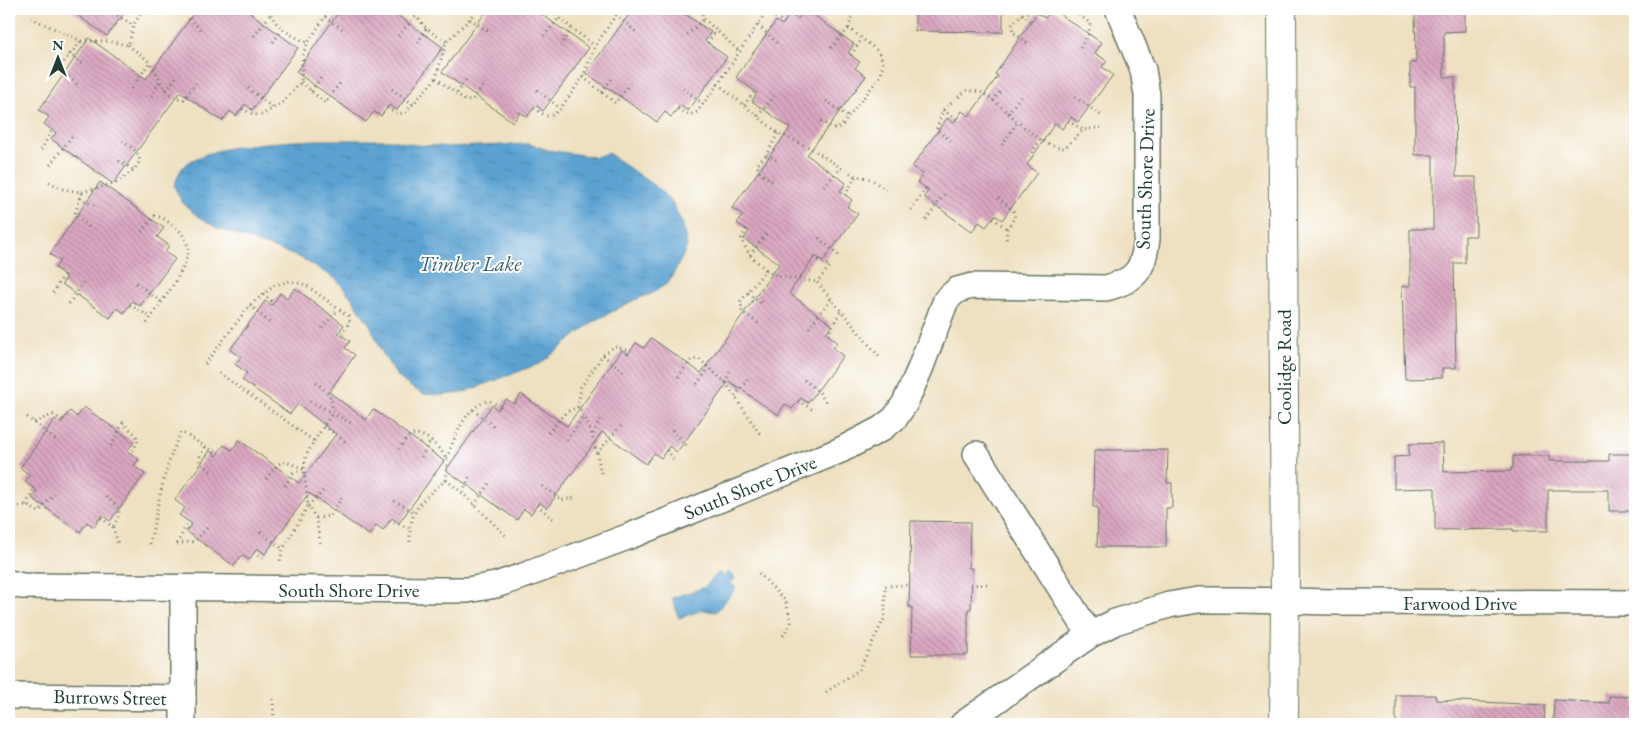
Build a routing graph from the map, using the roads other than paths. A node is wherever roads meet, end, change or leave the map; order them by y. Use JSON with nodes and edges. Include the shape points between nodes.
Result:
{"nodes":[{"id":1,"x":1118,"y":9,"type":"edge"},
{"id":2,"x":1282,"y":9,"type":"edge"},
{"id":3,"x":976,"y":454,"type":"dead end"},
{"id":4,"x":9,"y":583,"type":"edge"},
{"id":5,"x":183,"y":589,"type":"junction"},
{"id":6,"x":1285,"y":601,"type":"junction"},
{"id":7,"x":1635,"y":603,"type":"edge"},
{"id":8,"x":1090,"y":635,"type":"junction"},
{"id":9,"x":9,"y":696,"type":"edge"},
{"id":10,"x":183,"y":698,"type":"junction"},
{"id":11,"x":183,"y":724,"type":"edge"},
{"id":12,"x":963,"y":724,"type":"edge"},
{"id":13,"x":1284,"y":724,"type":"edge"}],
"edges":[{"from":1,"to":5,"type":"street","name":"South Shore Drive","via":[[1143,70],[1148,95],[1145,256],[1137,273],[1124,284],[1106,288],[972,286],[957,290],[946,300],[905,404],[882,429],[841,450],[630,536],[505,582],[467,590]]},
{"from":2,"to":6,"type":"street","name":"Coolidge Road"},
{"from":3,"to":8,"type":"street"},
{"from":4,"to":5,"type":"street","name":"South Shore Drive","via":[[22,586]]},
{"from":5,"to":10,"type":"street"},
{"from":6,"to":7,"type":"street","name":"Farwood Drive"},
{"from":6,"to":8,"type":"street","name":"Farwood Drive","via":[[1198,600],[1169,605],[1115,622]]},
{"from":6,"to":13,"type":"street","name":"Coolidge Road"},
{"from":8,"to":12,"type":"street","name":"Farwood Drive"},
{"from":9,"to":10,"type":"street","name":"Burrows Street"},
{"from":10,"to":11,"type":"street","name":"Burrows Street"}]}
